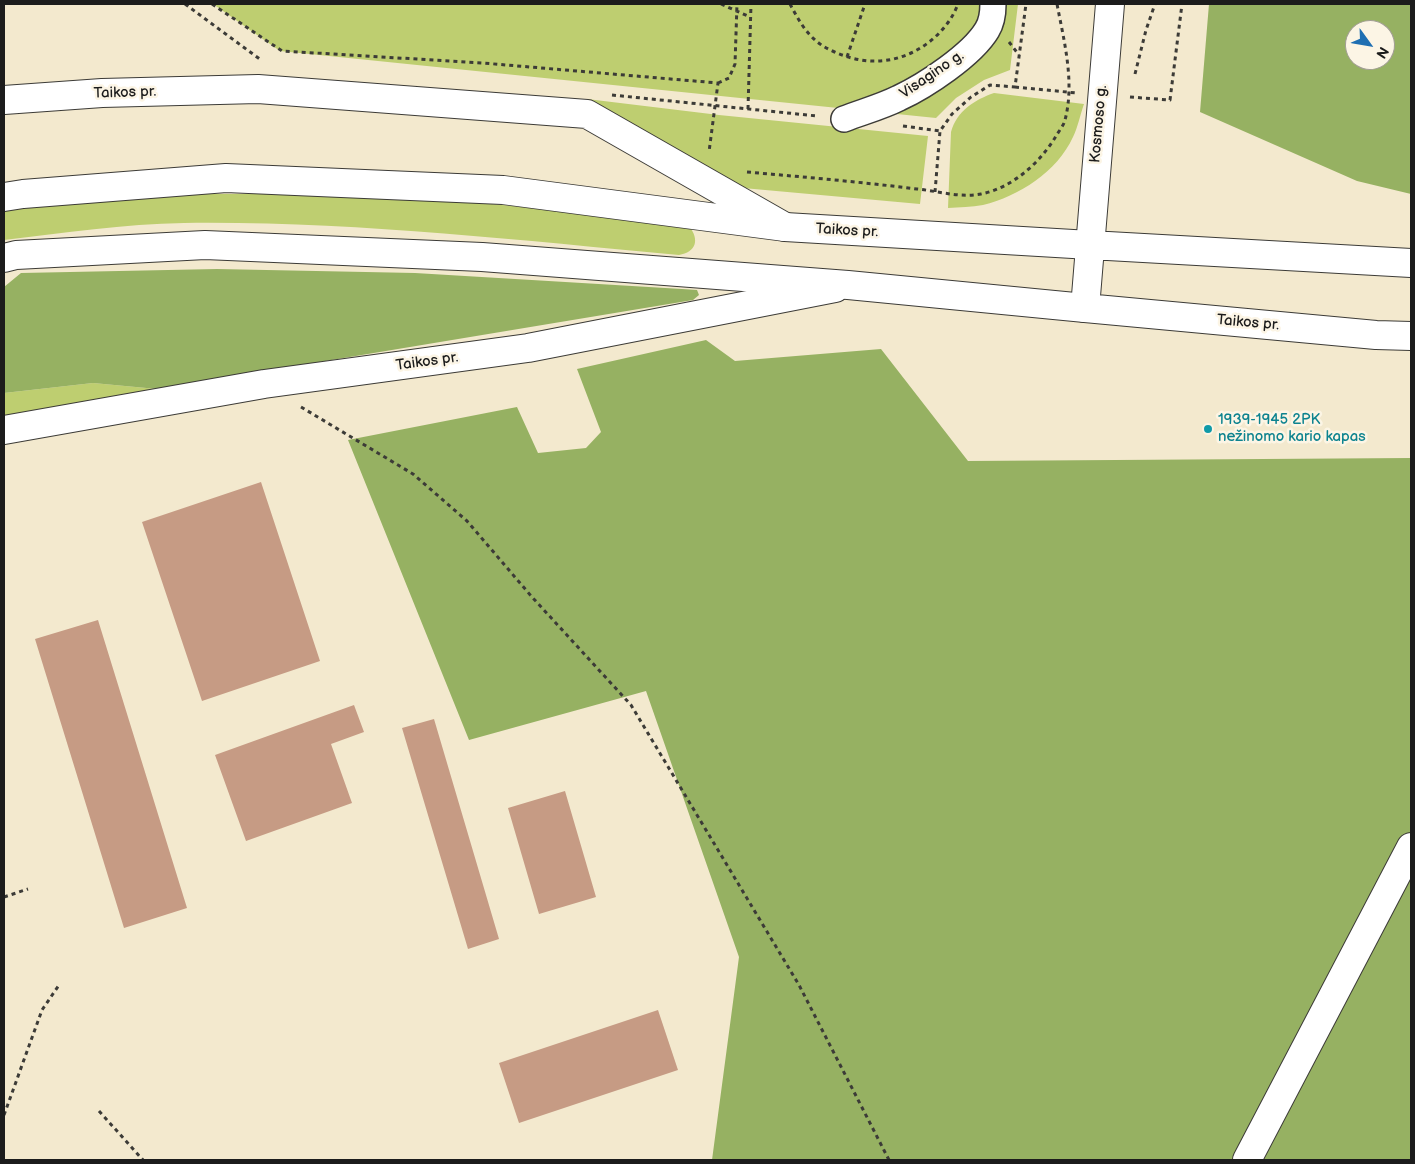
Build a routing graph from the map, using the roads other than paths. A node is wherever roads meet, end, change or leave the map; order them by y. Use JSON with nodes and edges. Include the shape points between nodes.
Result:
{"nodes":[{"id":1,"x":993,"y":4,"type":"edge"},
{"id":2,"x":1110,"y":4,"type":"edge"},
{"id":3,"x":4,"y":100,"type":"edge"},
{"id":4,"x":844,"y":119,"type":"dead end"},
{"id":5,"x":4,"y":197,"type":"edge"},
{"id":6,"x":785,"y":227,"type":"junction"},
{"id":7,"x":1090,"y":245,"type":"junction"},
{"id":8,"x":4,"y":258,"type":"edge"},
{"id":9,"x":1411,"y":263,"type":"edge"},
{"id":10,"x":848,"y":285,"type":"junction"},
{"id":11,"x":1084,"y":308,"type":"junction"},
{"id":12,"x":1411,"y":336,"type":"edge"},
{"id":13,"x":4,"y":430,"type":"edge"},
{"id":14,"x":1411,"y":848,"type":"edge"},
{"id":15,"x":1247,"y":1160,"type":"edge"}],
"edges":[{"from":1,"to":4,"type":"street","name":"Visagino g.","via":[[988,29],[960,59],[899,98]]},
{"from":2,"to":7,"type":"main road","name":"Kosmoso g."},
{"from":3,"to":6,"type":"main road","name":"Taikos pr.","via":[[102,93],[258,89],[587,114]]},
{"from":5,"to":6,"type":"main road","name":"Taikos pr.","via":[[226,178],[503,190]]},
{"from":6,"to":7,"type":"main road","name":"Taikos pr."},
{"from":7,"to":9,"type":"main road","name":"Taikos pr."},
{"from":7,"to":11,"type":"main road"},
{"from":8,"to":10,"type":"main road","name":"Taikos pr.","via":[[26,254],[205,245],[482,256]]},
{"from":10,"to":11,"type":"main road","name":"Taikos pr."},
{"from":10,"to":13,"type":"main road","name":"Taikos pr.","via":[[528,348],[264,384]]},
{"from":11,"to":12,"type":"main road","name":"Taikos pr."},
{"from":14,"to":15,"type":"main road"}]}
